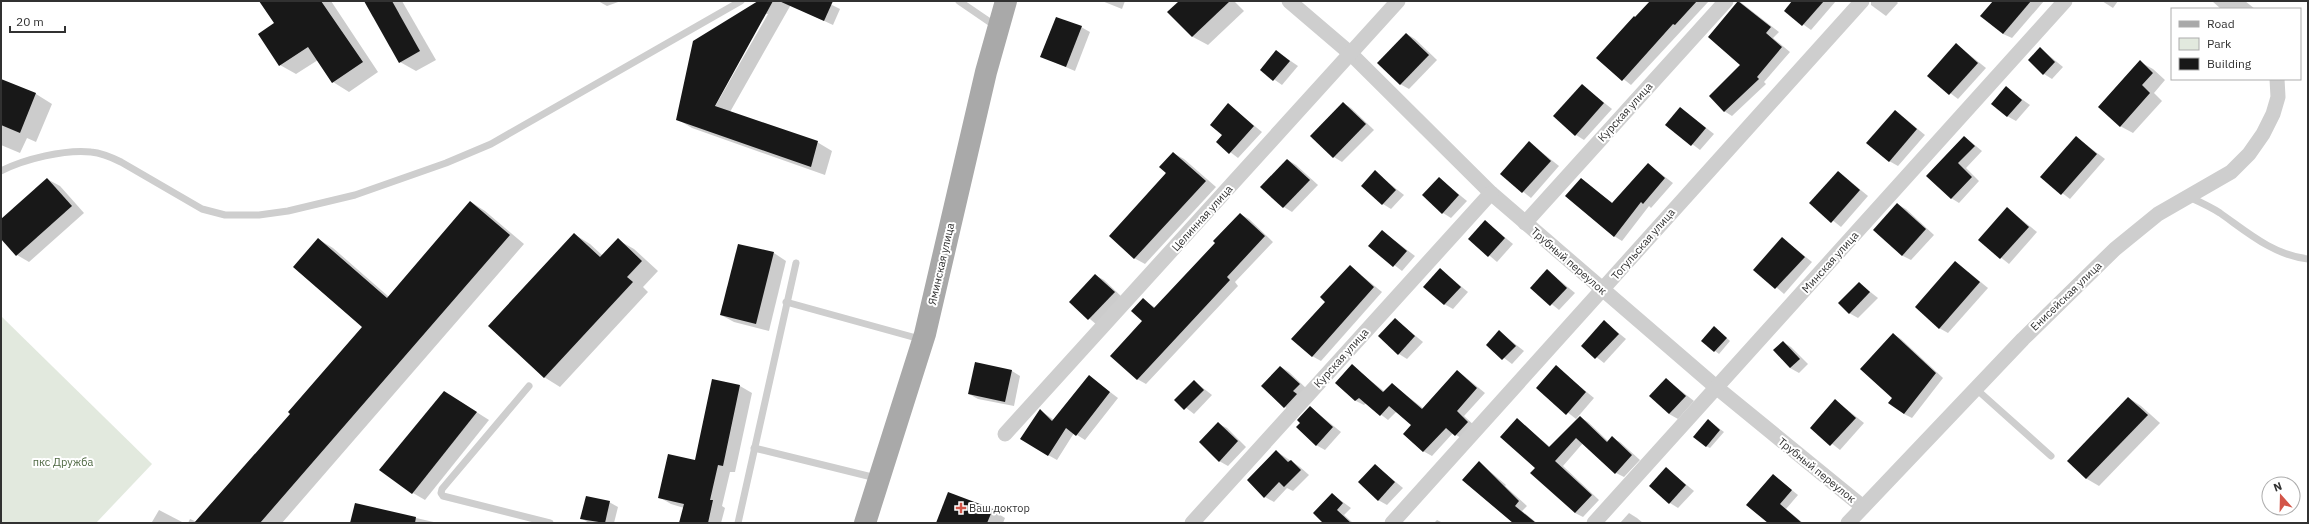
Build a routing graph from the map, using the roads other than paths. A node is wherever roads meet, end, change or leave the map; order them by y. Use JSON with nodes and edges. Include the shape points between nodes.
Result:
{"nodes":[{"id":1,"x":741,"y":1,"type":"edge"},
{"id":2,"x":959,"y":1,"type":"edge"},
{"id":3,"x":1006,"y":1,"type":"edge"},
{"id":4,"x":1289,"y":1,"type":"edge"},
{"id":5,"x":1398,"y":1,"type":"edge"},
{"id":6,"x":1726,"y":1,"type":"edge"},
{"id":7,"x":1862,"y":1,"type":"edge"},
{"id":8,"x":2065,"y":1,"type":"edge"},
{"id":9,"x":998,"y":28,"type":"junction"},
{"id":10,"x":1351,"y":54,"type":"junction"},
{"id":11,"x":2277,"y":80,"type":"edge"},
{"id":12,"x":1,"y":171,"type":"edge"},
{"id":13,"x":1491,"y":193,"type":"junction"},
{"id":14,"x":2190,"y":197,"type":"junction"},
{"id":15,"x":1525,"y":223,"type":"junction"},
{"id":16,"x":2308,"y":258,"type":"edge"},
{"id":17,"x":796,"y":263,"type":"dead end"},
{"id":18,"x":1603,"y":290,"type":"junction"},
{"id":19,"x":786,"y":302,"type":"junction"},
{"id":20,"x":923,"y":340,"type":"junction"},
{"id":21,"x":529,"y":386,"type":"dead end"},
{"id":22,"x":1716,"y":387,"type":"junction"},
{"id":23,"x":1975,"y":388,"type":"junction"},
{"id":24,"x":1005,"y":434,"type":"dead end"},
{"id":25,"x":754,"y":448,"type":"junction"},
{"id":26,"x":2051,"y":456,"type":"dead end"},
{"id":27,"x":879,"y":479,"type":"junction"},
{"id":28,"x":1863,"y":507,"type":"junction"},
{"id":29,"x":550,"y":523,"type":"edge"},
{"id":30,"x":738,"y":523,"type":"edge"},
{"id":31,"x":865,"y":523,"type":"edge"},
{"id":32,"x":1192,"y":523,"type":"edge"},
{"id":33,"x":1392,"y":523,"type":"edge"},
{"id":34,"x":1594,"y":523,"type":"edge"},
{"id":35,"x":1848,"y":523,"type":"edge"}],
"edges":[{"from":1,"to":12,"type":"lane","via":[[491,144],[390,184],[319,204],[259,215],[225,215],[202,209],[121,162],[91,152],[72,152],[27,160]]},
{"from":2,"to":9,"type":"lane"},
{"from":3,"to":9,"type":"main road","name":"Яминская улица"},
{"from":4,"to":10,"type":"street","name":"Трубный переулок"},
{"from":5,"to":10,"type":"street","name":"Целинная улица"},
{"from":6,"to":15,"type":"street","name":"Курская улица"},
{"from":7,"to":18,"type":"street","name":"Тогульская улица"},
{"from":8,"to":22,"type":"street","name":"Минская улица"},
{"from":9,"to":20,"type":"main road","name":"Яминская улица"},
{"from":10,"to":13,"type":"street","name":"Трубный переулок"},
{"from":10,"to":24,"type":"street","name":"Целинная улица"},
{"from":11,"to":14,"type":"street","name":"Енисейская улица","via":[[2278,97],[2273,114],[2249,154],[2231,172]]},
{"from":13,"to":15,"type":"street","name":"Трубный переулок"},
{"from":13,"to":32,"type":"street","name":"Курская улица"},
{"from":14,"to":16,"type":"lane","via":[[2219,212],[2263,243],[2283,252]]},
{"from":14,"to":23,"type":"street","name":"Енисейская улица","via":[[2158,214],[2115,249]]},
{"from":15,"to":18,"type":"street","name":"Трубный переулок"},
{"from":17,"to":19,"type":"lane"},
{"from":18,"to":22,"type":"street","name":"Трубный переулок"},
{"from":18,"to":33,"type":"street","name":"Тогульская улица"},
{"from":19,"to":20,"type":"lane"},
{"from":19,"to":25,"type":"lane"},
{"from":20,"to":27,"type":"main road","name":"Яминская улица"},
{"from":21,"to":29,"type":"lane","via":[[441,493],[443,496]]},
{"from":22,"to":28,"type":"street","name":"Трубный переулок"},
{"from":22,"to":34,"type":"street","name":"Минская улица"},
{"from":23,"to":26,"type":"lane"},
{"from":23,"to":28,"type":"street","name":"Енисейская улица"},
{"from":25,"to":27,"type":"lane"},
{"from":25,"to":30,"type":"lane"},
{"from":27,"to":31,"type":"main road","name":"Яминская улица"},
{"from":28,"to":35,"type":"street","name":"Енисейская улица"}]}
